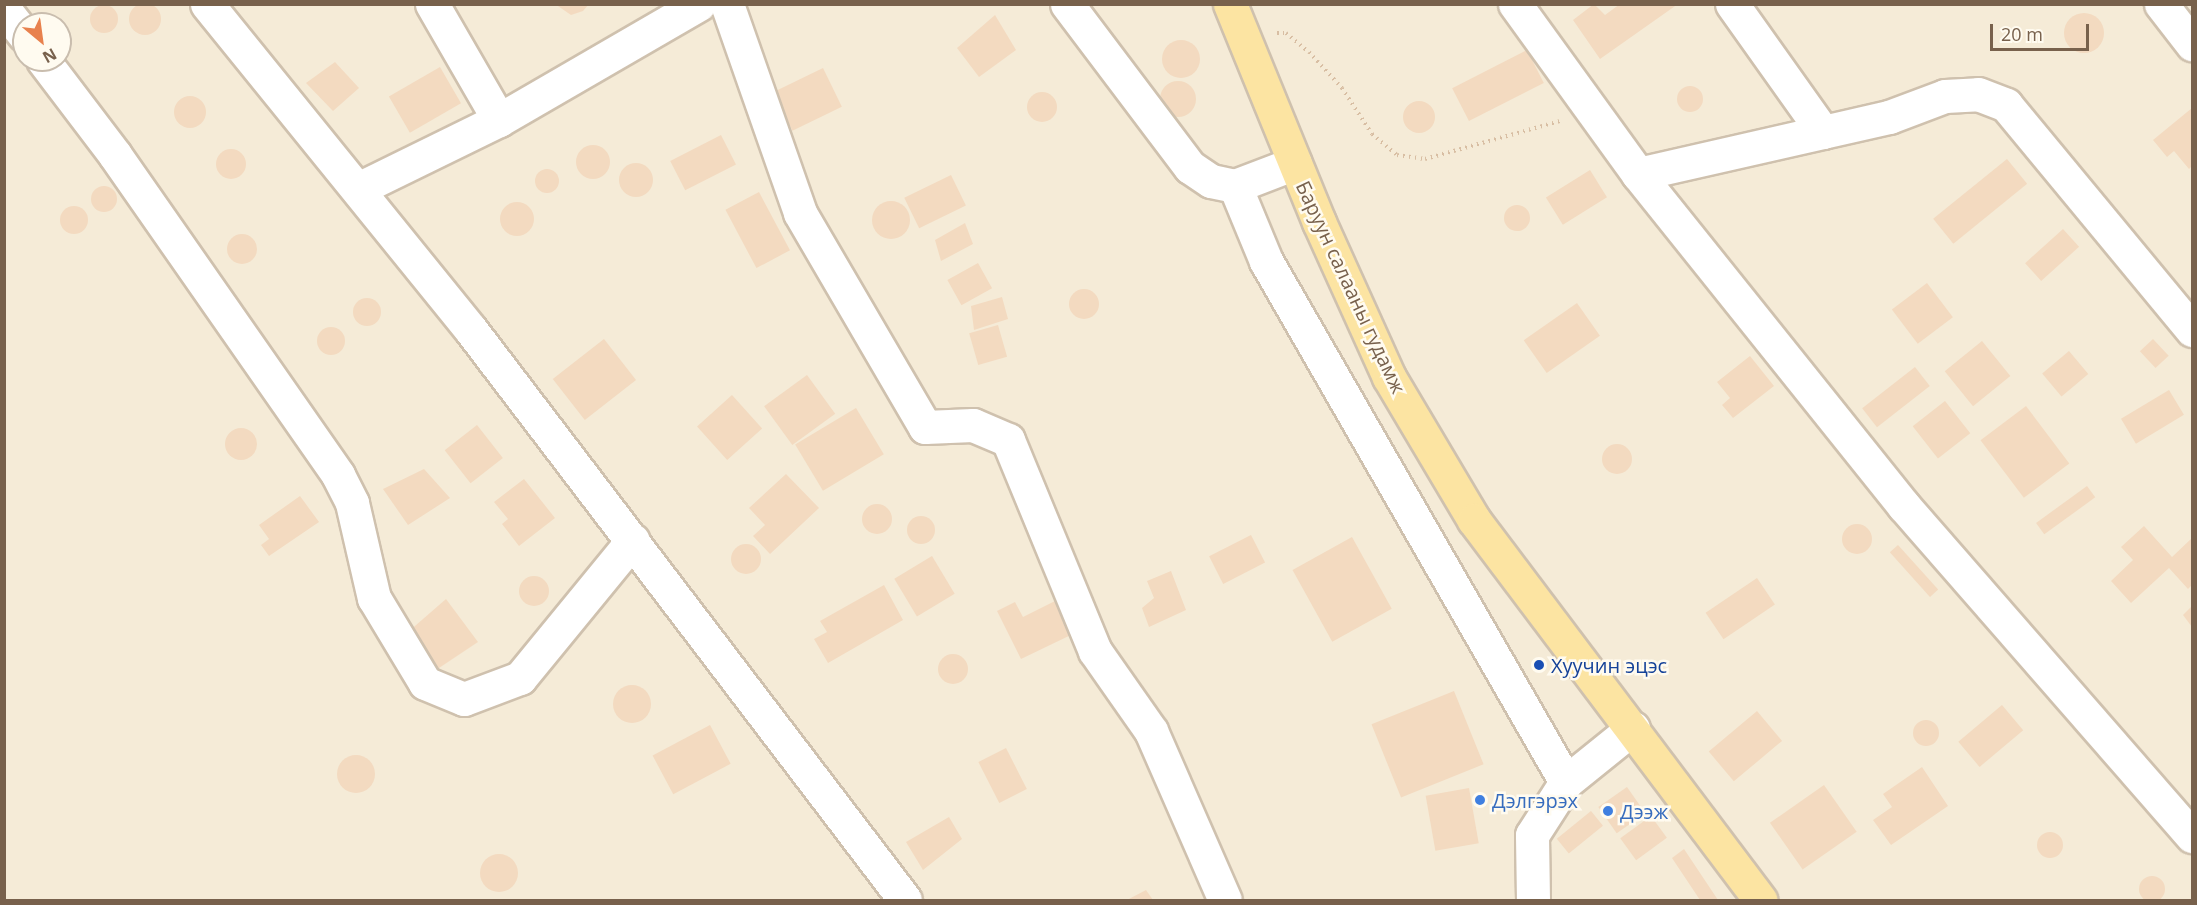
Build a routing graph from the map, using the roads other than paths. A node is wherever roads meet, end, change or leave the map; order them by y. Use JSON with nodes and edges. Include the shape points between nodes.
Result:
{"nodes":[{"id":1,"x":207,"y":4,"type":"edge"},
{"id":2,"x":432,"y":4,"type":"edge"},
{"id":3,"x":699,"y":4,"type":"edge"},
{"id":4,"x":727,"y":4,"type":"edge"},
{"id":5,"x":1067,"y":4,"type":"edge"},
{"id":6,"x":1515,"y":4,"type":"edge"},
{"id":7,"x":1732,"y":4,"type":"edge"},
{"id":8,"x":2161,"y":4,"type":"edge"},
{"id":9,"x":1236,"y":18,"type":"edge"},
{"id":10,"x":2193,"y":44,"type":"edge"},
{"id":11,"x":52,"y":72,"type":"edge"},
{"id":12,"x":499,"y":120,"type":"junction"},
{"id":13,"x":1823,"y":132,"type":"junction"},
{"id":14,"x":1295,"y":163,"type":"junction"},
{"id":15,"x":1638,"y":174,"type":"junction"},
{"id":16,"x":1235,"y":186,"type":"junction"},
{"id":17,"x":358,"y":189,"type":"junction"},
{"id":18,"x":2193,"y":330,"type":"edge"},
{"id":19,"x":633,"y":540,"type":"junction"},
{"id":20,"x":1633,"y":728,"type":"junction"},
{"id":21,"x":1566,"y":782,"type":"junction"},
{"id":22,"x":2193,"y":836,"type":"edge"},
{"id":23,"x":905,"y":900,"type":"edge"},
{"id":24,"x":1226,"y":900,"type":"edge"},
{"id":25,"x":1533,"y":900,"type":"edge"},
{"id":26,"x":1760,"y":900,"type":"edge"}],
"edges":[{"from":1,"to":17,"type":"street"},
{"from":2,"to":12,"type":"street"},
{"from":3,"to":12,"type":"street"},
{"from":4,"to":24,"type":"street","via":[[800,213],[925,426],[973,425],[1008,440],[1095,651],[1151,731]]},
{"from":5,"to":16,"type":"street","via":[[1190,167],[1211,180]]},
{"from":6,"to":15,"type":"street"},
{"from":7,"to":13,"type":"street"},
{"from":8,"to":10,"type":"street"},
{"from":9,"to":14,"type":"main road","name":"Баруун салааны гудамж"},
{"from":11,"to":19,"type":"street","via":[[115,155],[338,475],[352,503],[374,598],[425,683],[464,699],[520,678]]},
{"from":12,"to":17,"type":"street"},
{"from":13,"to":15,"type":"street"},
{"from":13,"to":18,"type":"street","via":[[1889,117],[1945,96],[1978,94],[2006,105]]},
{"from":14,"to":16,"type":"street"},
{"from":14,"to":20,"type":"main road","name":"Баруун салааны гудамж","via":[[1389,377],[1474,520]]},
{"from":15,"to":22,"type":"street","via":[[1904,506]]},
{"from":16,"to":21,"type":"street","via":[[1266,261]]},
{"from":17,"to":19,"type":"street"},
{"from":19,"to":23,"type":"street"},
{"from":20,"to":21,"type":"street"},
{"from":20,"to":26,"type":"main road","name":"Баруун салааны гудамж"},
{"from":21,"to":25,"type":"street","via":[[1532,835]]}]}
